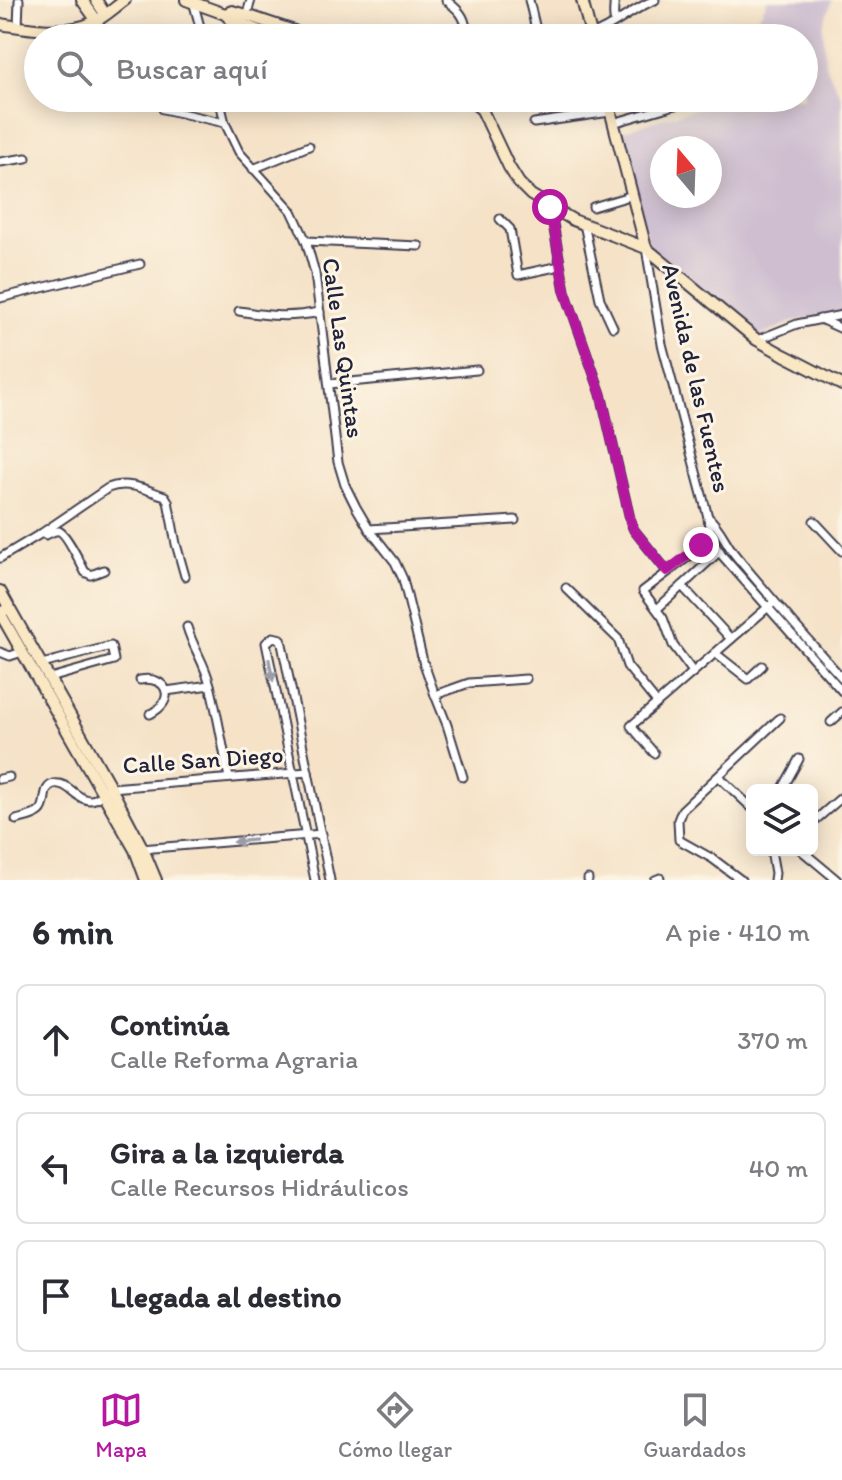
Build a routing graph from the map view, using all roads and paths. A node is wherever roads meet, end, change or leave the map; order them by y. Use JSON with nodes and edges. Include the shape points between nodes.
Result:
{"nodes":[{"id":1,"x":19,"y":0,"type":"edge"},
{"id":2,"x":82,"y":0,"type":"edge"},
{"id":3,"x":96,"y":0,"type":"edge"},
{"id":4,"x":125,"y":0,"type":"edge"},
{"id":5,"x":190,"y":0,"type":"edge"},
{"id":6,"x":251,"y":0,"type":"edge"},
{"id":7,"x":446,"y":0,"type":"edge"},
{"id":8,"x":529,"y":0,"type":"edge"},
{"id":9,"x":582,"y":0,"type":"edge"},
{"id":10,"x":655,"y":0,"type":"edge"},
{"id":11,"x":614,"y":4,"type":"edge"},
{"id":12,"x":627,"y":14,"type":"junction"},
{"id":13,"x":101,"y":18,"type":"junction"},
{"id":14,"x":244,"y":20,"type":"junction"},
{"id":15,"x":615,"y":22,"type":"junction"},
{"id":16,"x":0,"y":24,"type":"edge"},
{"id":17,"x":88,"y":24,"type":"edge"},
{"id":18,"x":198,"y":24,"type":"edge"},
{"id":19,"x":251,"y":24,"type":"edge"},
{"id":20,"x":262,"y":24,"type":"edge"},
{"id":21,"x":465,"y":24,"type":"edge"},
{"id":22,"x":535,"y":24,"type":"edge"},
{"id":23,"x":589,"y":24,"type":"edge"},
{"id":24,"x":613,"y":24,"type":"edge"},
{"id":25,"x":18,"y":27,"type":"junction"},
{"id":26,"x":24,"y":27,"type":"edge"},
{"id":27,"x":176,"y":112,"type":"edge"},
{"id":28,"x":222,"y":112,"type":"edge"},
{"id":29,"x":483,"y":112,"type":"edge"},
{"id":30,"x":610,"y":112,"type":"edge"},
{"id":31,"x":638,"y":112,"type":"edge"},
{"id":32,"x":612,"y":118,"type":"junction"},
{"id":33,"x":225,"y":123,"type":"junction"},
{"id":34,"x":534,"y":123,"type":"dead end"},
{"id":35,"x":309,"y":146,"type":"dead end"},
{"id":36,"x":26,"y":158,"type":"dead end"},
{"id":37,"x":0,"y":162,"type":"edge"},
{"id":38,"x":253,"y":169,"type":"junction"},
{"id":39,"x":633,"y":195,"type":"junction"},
{"id":40,"x":550,"y":207,"type":"junction"},
{"id":41,"x":593,"y":207,"type":"dead end"},
{"id":42,"x":500,"y":219,"type":"dead end"},
{"id":43,"x":584,"y":224,"type":"junction"},
{"id":44,"x":306,"y":241,"type":"junction"},
{"id":45,"x":419,"y":246,"type":"dead end"},
{"id":46,"x":646,"y":248,"type":"junction"},
{"id":47,"x":140,"y":264,"type":"dead end"},
{"id":48,"x":560,"y":266,"type":"junction"},
{"id":49,"x":0,"y":298,"type":"edge"},
{"id":50,"x":239,"y":311,"type":"dead end"},
{"id":51,"x":320,"y":312,"type":"junction"},
{"id":52,"x":842,"y":315,"type":"edge"},
{"id":53,"x":818,"y":318,"type":"junction"},
{"id":54,"x":613,"y":327,"type":"dead end"},
{"id":55,"x":842,"y":329,"type":"edge"},
{"id":56,"x":757,"y":340,"type":"junction"},
{"id":57,"x":477,"y":370,"type":"dead end"},
{"id":58,"x":329,"y":384,"type":"junction"},
{"id":59,"x":841,"y":387,"type":"edge"},
{"id":60,"x":708,"y":517,"type":"junction"},
{"id":61,"x":515,"y":520,"type":"dead end"},
{"id":62,"x":814,"y":521,"type":"dead end"},
{"id":63,"x":369,"y":529,"type":"junction"},
{"id":64,"x":42,"y":533,"type":"junction"},
{"id":65,"x":720,"y":534,"type":"junction"},
{"id":66,"x":711,"y":538,"type":"junction"},
{"id":67,"x":727,"y":545,"type":"junction"},
{"id":68,"x":842,"y":551,"type":"edge"},
{"id":69,"x":719,"y":552,"type":"junction"},
{"id":70,"x":0,"y":558,"type":"edge"},
{"id":71,"x":104,"y":570,"type":"dead end"},
{"id":72,"x":667,"y":571,"type":"junction"},
{"id":73,"x":185,"y":576,"type":"dead end"},
{"id":74,"x":682,"y":586,"type":"junction"},
{"id":75,"x":566,"y":588,"type":"dead end"},
{"id":76,"x":0,"y":591,"type":"edge"},
{"id":77,"x":771,"y":605,"type":"junction"},
{"id":78,"x":657,"y":609,"type":"junction"},
{"id":79,"x":5,"y":610,"type":"edge"},
{"id":80,"x":187,"y":627,"type":"dead end"},
{"id":81,"x":731,"y":639,"type":"junction"},
{"id":82,"x":0,"y":652,"type":"edge"},
{"id":83,"x":22,"y":652,"type":"junction"},
{"id":84,"x":715,"y":653,"type":"junction"},
{"id":85,"x":42,"y":664,"type":"junction"},
{"id":86,"x":762,"y":666,"type":"dead end"},
{"id":87,"x":693,"y":672,"type":"junction"},
{"id":88,"x":838,"y":675,"type":"edge"},
{"id":89,"x":50,"y":678,"type":"junction"},
{"id":90,"x":526,"y":679,"type":"dead end"},
{"id":91,"x":140,"y":680,"type":"dead end"},
{"id":92,"x":210,"y":685,"type":"junction"},
{"id":93,"x":166,"y":691,"type":"junction"},
{"id":94,"x":842,"y":691,"type":"edge"},
{"id":95,"x":435,"y":695,"type":"junction"},
{"id":96,"x":657,"y":703,"type":"junction"},
{"id":97,"x":294,"y":706,"type":"junction"},
{"id":98,"x":279,"y":709,"type":"junction"},
{"id":99,"x":842,"y":712,"type":"edge"},
{"id":100,"x":150,"y":714,"type":"dead end"},
{"id":101,"x":780,"y":718,"type":"dead end"},
{"id":102,"x":831,"y":722,"type":"dead end"},
{"id":103,"x":654,"y":753,"type":"dead end"},
{"id":104,"x":799,"y":759,"type":"dead end"},
{"id":105,"x":308,"y":772,"type":"junction"},
{"id":106,"x":293,"y":774,"type":"junction"},
{"id":107,"x":463,"y":777,"type":"dead end"},
{"id":108,"x":719,"y":777,"type":"junction"},
{"id":109,"x":229,"y":778,"type":"junction"},
{"id":110,"x":785,"y":784,"type":"edge"},
{"id":111,"x":107,"y":790,"type":"junction"},
{"id":112,"x":842,"y":797,"type":"edge"},
{"id":113,"x":746,"y":802,"type":"edge"},
{"id":114,"x":818,"y":818,"type":"edge"},
{"id":115,"x":16,"y":820,"type":"dead end"},
{"id":116,"x":322,"y":834,"type":"junction"},
{"id":117,"x":306,"y":836,"type":"junction"},
{"id":118,"x":139,"y":850,"type":"junction"},
{"id":119,"x":772,"y":856,"type":"edge"},
{"id":120,"x":808,"y":856,"type":"edge"},
{"id":121,"x":146,"y":880,"type":"edge"},
{"id":122,"x":156,"y":880,"type":"edge"},
{"id":123,"x":315,"y":880,"type":"edge"},
{"id":124,"x":330,"y":880,"type":"edge"},
{"id":125,"x":741,"y":880,"type":"edge"},
{"id":126,"x":774,"y":880,"type":"edge"},
{"id":127,"x":837,"y":880,"type":"edge"}],
"edges":[{"from":1,"to":25,"type":"street"},
{"from":2,"to":13,"type":"main road"},
{"from":3,"to":13,"type":"main road"},
{"from":4,"to":13,"type":"main road"},
{"from":5,"to":14,"type":"main road"},
{"from":5,"to":18,"type":"street"},
{"from":6,"to":14,"type":"street"},
{"from":7,"to":21,"type":"street"},
{"from":8,"to":22,"type":"street"},
{"from":9,"to":23,"type":"main road"},
{"from":10,"to":12,"type":"street"},
{"from":11,"to":12,"type":"street"},
{"from":11,"to":15,"type":"street"},
{"from":12,"to":15,"type":"street"},
{"from":13,"to":17,"type":"main road"},
{"from":14,"to":19,"type":"main road"},
{"from":14,"to":20,"type":"main road"},
{"from":15,"to":24,"type":"street"},
{"from":16,"to":25,"type":"main road"},
{"from":25,"to":26,"type":"main road"},
{"from":27,"to":33,"type":"street"},
{"from":28,"to":33,"type":"street","name":"Calle Las Quintas"},
{"from":29,"to":40,"type":"main road","via":[[519,183]]},
{"from":30,"to":32,"type":"main road"},
{"from":31,"to":32,"type":"street"},
{"from":32,"to":34,"type":"street"},
{"from":32,"to":39,"type":"main road"},
{"from":33,"to":38,"type":"street","name":"Calle Las Quintas"},
{"from":35,"to":38,"type":"street"},
{"from":36,"to":37,"type":"street"},
{"from":38,"to":44,"type":"street","name":"Calle Las Quintas","via":[[292,211]]},
{"from":39,"to":41,"type":"street"},
{"from":39,"to":46,"type":"main road"},
{"from":40,"to":43,"type":"main road"},
{"from":40,"to":48,"type":"street"},
{"from":42,"to":48,"type":"street","via":[[510,229],[518,275]]},
{"from":43,"to":46,"type":"main road"},
{"from":43,"to":54,"type":"street","via":[[600,299]]},
{"from":44,"to":45,"type":"street"},
{"from":44,"to":51,"type":"street","name":"Calle Las Quintas"},
{"from":46,"to":56,"type":"main road"},
{"from":46,"to":60,"type":"street","name":"Avenida de las Fuentes","via":[[662,344]]},
{"from":47,"to":49,"type":"street"},
{"from":48,"to":72,"type":"street","via":[[601,394],[631,523]]},
{"from":50,"to":51,"type":"street","via":[[272,317]]},
{"from":51,"to":58,"type":"street","name":"Calle Las Quintas"},
{"from":52,"to":53,"type":"street"},
{"from":53,"to":55,"type":"street"},
{"from":53,"to":56,"type":"street"},
{"from":56,"to":59,"type":"main road"},
{"from":57,"to":58,"type":"street"},
{"from":58,"to":63,"type":"street","name":"Calle Las Quintas","via":[[338,462]]},
{"from":60,"to":65,"type":"street","name":"Avenida de las Fuentes"},
{"from":60,"to":66,"type":"street","name":"Avenida de las Fuentes"},
{"from":61,"to":63,"type":"street"},
{"from":62,"to":68,"type":"street"},
{"from":63,"to":95,"type":"street","name":"Calle Las Quintas","via":[[403,579]]},
{"from":64,"to":70,"type":"street"},
{"from":64,"to":71,"type":"street","via":[[44,537],[60,531],[85,572]]},
{"from":64,"to":73,"type":"street","via":[[108,488],[127,483],[165,496]]},
{"from":65,"to":66,"type":"street"},
{"from":65,"to":67,"type":"street","name":"Avenida de las Fuentes"},
{"from":66,"to":69,"type":"street","name":"Avenida de las Fuentes"},
{"from":66,"to":72,"type":"street"},
{"from":67,"to":69,"type":"street"},
{"from":67,"to":77,"type":"street","name":"Avenida de las Fuentes"},
{"from":69,"to":74,"type":"street"},
{"from":69,"to":77,"type":"street","name":"Avenida de las Fuentes"},
{"from":72,"to":78,"type":"street","via":[[643,591]]},
{"from":74,"to":78,"type":"street"},
{"from":74,"to":81,"type":"street"},
{"from":75,"to":96,"type":"street","via":[[618,639],[627,666]]},
{"from":76,"to":79,"type":"main road"},
{"from":77,"to":81,"type":"street"},
{"from":77,"to":88,"type":"street","name":"Avenida de las Fuentes"},
{"from":78,"to":87,"type":"street"},
{"from":79,"to":83,"type":"main road"},
{"from":79,"to":85,"type":"main road"},
{"from":80,"to":92,"type":"street"},
{"from":81,"to":84,"type":"street"},
{"from":82,"to":83,"type":"street"},
{"from":83,"to":111,"type":"main road"},
{"from":84,"to":86,"type":"street","via":[[748,679]]},
{"from":84,"to":87,"type":"street"},
{"from":85,"to":89,"type":"main road"},
{"from":85,"to":89,"type":"street","via":[[111,646],[114,660]]},
{"from":87,"to":96,"type":"street"},
{"from":88,"to":94,"type":"street","name":"Avenida de las Fuentes"},
{"from":89,"to":111,"type":"main road"},
{"from":90,"to":95,"type":"street","via":[[469,683]]},
{"from":91,"to":93,"type":"street","via":[[152,678]]},
{"from":92,"to":93,"type":"street"},
{"from":92,"to":109,"type":"street"},
{"from":93,"to":100,"type":"street","via":[[166,701]]},
{"from":95,"to":107,"type":"street","name":"Calle Las Quintas"},
{"from":96,"to":103,"type":"street","via":[[631,726]]},
{"from":97,"to":98,"type":"street"},
{"from":97,"to":98,"type":"street","one_way":true,"via":[[281,639],[273,637],[266,643]]},
{"from":97,"to":105,"type":"street"},
{"from":98,"to":106,"type":"street"},
{"from":99,"to":102,"type":"street"},
{"from":101,"to":108,"type":"street"},
{"from":104,"to":110,"type":"street"},
{"from":105,"to":106,"type":"street","name":"Calle San Diego"},
{"from":105,"to":116,"type":"street"},
{"from":106,"to":109,"type":"street","name":"Calle San Diego"},
{"from":106,"to":117,"type":"street"},
{"from":108,"to":113,"type":"street"},
{"from":108,"to":125,"type":"street","via":[[682,810],[679,840]]},
{"from":109,"to":111,"type":"street","name":"Calle San Diego"},
{"from":111,"to":115,"type":"street","name":"Calle San Diego","via":[[87,800],[62,785],[51,785],[43,809]]},
{"from":111,"to":118,"type":"main road"},
{"from":112,"to":114,"type":"street"},
{"from":116,"to":117,"type":"street"},
{"from":116,"to":124,"type":"street"},
{"from":117,"to":118,"type":"street","one_way":true},
{"from":117,"to":123,"type":"street"},
{"from":118,"to":121,"type":"main road"},
{"from":118,"to":122,"type":"main road"},
{"from":119,"to":126,"type":"street"},
{"from":120,"to":127,"type":"street"}]}
